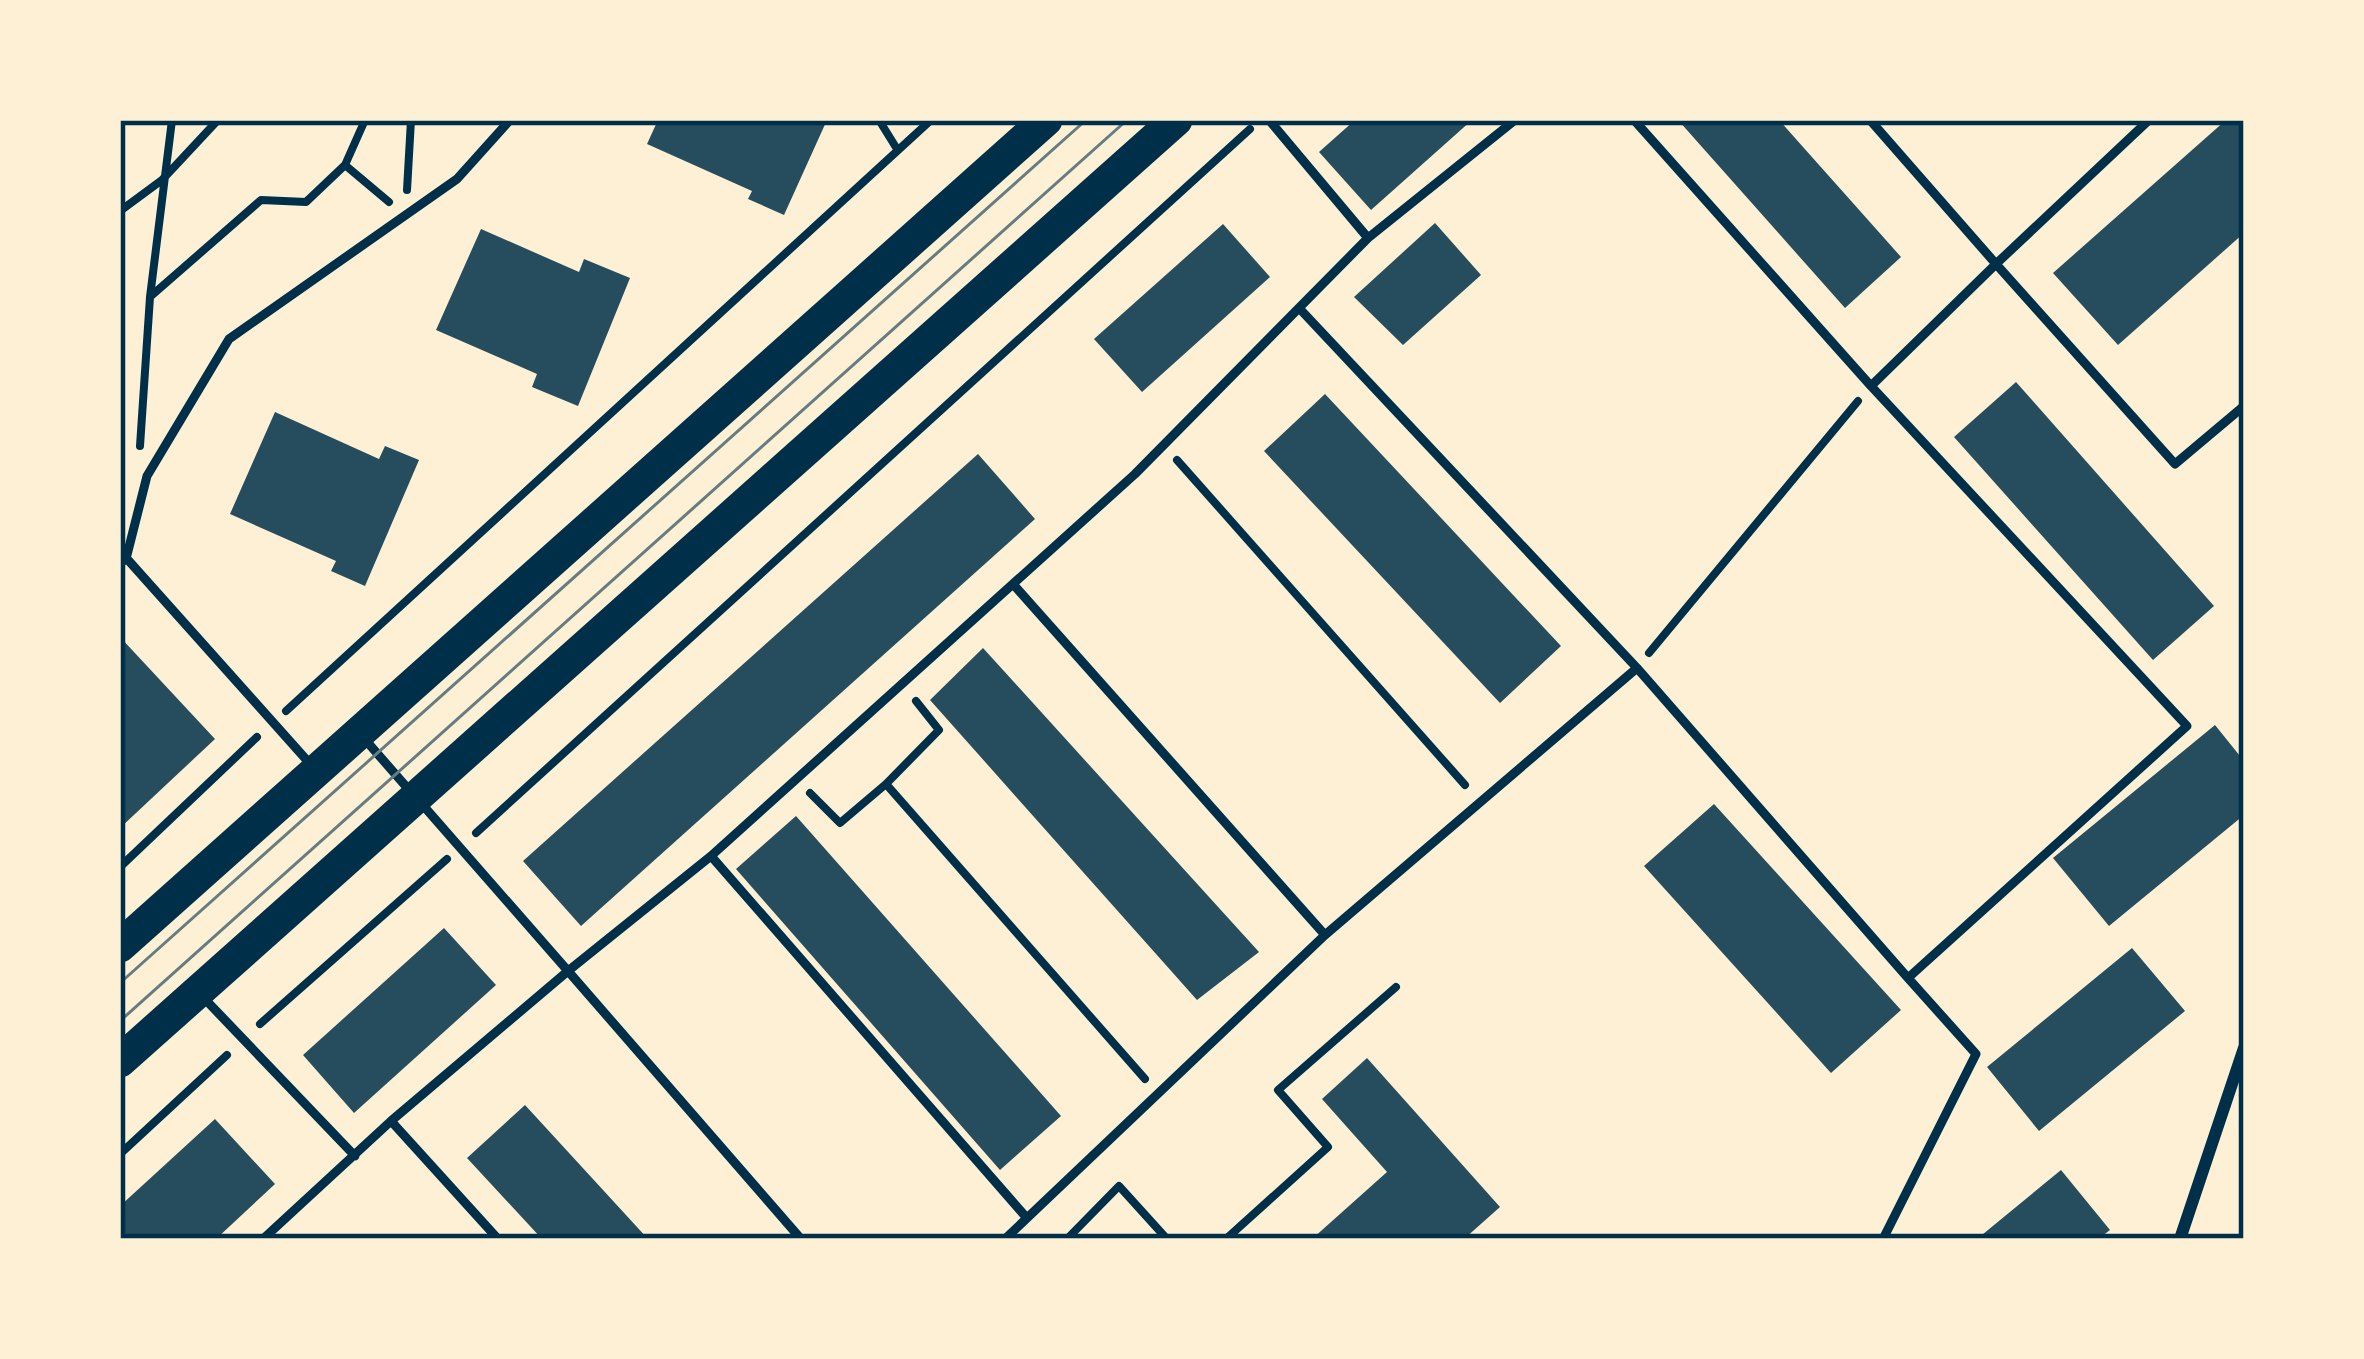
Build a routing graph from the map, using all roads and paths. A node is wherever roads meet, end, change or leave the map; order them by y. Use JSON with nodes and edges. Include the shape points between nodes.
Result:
{"nodes":[{"id":1,"x":172,"y":120,"type":"edge"},
{"id":2,"x":218,"y":120,"type":"edge"},
{"id":3,"x":365,"y":120,"type":"edge"},
{"id":4,"x":411,"y":120,"type":"edge"},
{"id":5,"x":510,"y":120,"type":"edge"},
{"id":6,"x":879,"y":120,"type":"edge"},
{"id":7,"x":931,"y":120,"type":"edge"},
{"id":8,"x":1046,"y":120,"type":"edge"},
{"id":9,"x":1176,"y":120,"type":"edge"},
{"id":10,"x":1265,"y":120,"type":"edge"},
{"id":11,"x":1515,"y":120,"type":"edge"},
{"id":12,"x":1634,"y":120,"type":"edge"},
{"id":13,"x":1870,"y":120,"type":"edge"},
{"id":14,"x":2149,"y":120,"type":"edge"},
{"id":15,"x":897,"y":149,"type":"junction"},
{"id":16,"x":345,"y":165,"type":"junction"},
{"id":17,"x":162,"y":180,"type":"junction"},
{"id":18,"x":120,"y":211,"type":"edge"},
{"id":19,"x":405,"y":215,"type":"junction"},
{"id":20,"x":1369,"y":238,"type":"junction"},
{"id":21,"x":1996,"y":264,"type":"junction"},
{"id":22,"x":150,"y":297,"type":"junction"},
{"id":23,"x":1299,"y":308,"type":"junction"},
{"id":24,"x":1870,"y":386,"type":"junction"},
{"id":25,"x":2244,"y":406,"type":"edge"},
{"id":26,"x":1164,"y":445,"type":"junction"},
{"id":27,"x":147,"y":476,"type":"junction"},
{"id":28,"x":122,"y":558,"type":"edge"},
{"id":29,"x":1013,"y":584,"type":"junction"},
{"id":30,"x":1636,"y":668,"type":"junction"},
{"id":31,"x":902,"y":684,"type":"junction"},
{"id":32,"x":274,"y":721,"type":"junction"},
{"id":33,"x":358,"y":732,"type":"junction"},
{"id":34,"x":314,"y":769,"type":"junction"},
{"id":35,"x":796,"y":779,"type":"junction"},
{"id":36,"x":886,"y":784,"type":"junction"},
{"id":37,"x":416,"y":798,"type":"junction"},
{"id":38,"x":1480,"y":802,"type":"junction"},
{"id":39,"x":460,"y":848,"type":"junction"},
{"id":40,"x":711,"y":856,"type":"junction"},
{"id":41,"x":120,"y":867,"type":"edge"},
{"id":42,"x":1325,"y":935,"type":"junction"},
{"id":43,"x":120,"y":946,"type":"edge"},
{"id":44,"x":568,"y":971,"type":"junction"},
{"id":45,"x":1908,"y":978,"type":"junction"},
{"id":46,"x":1396,"y":987,"type":"dead end"},
{"id":47,"x":198,"y":991,"type":"junction"},
{"id":48,"x":244,"y":1039,"type":"junction"},
{"id":49,"x":2244,"y":1048,"type":"edge"},
{"id":50,"x":120,"y":1061,"type":"edge"},
{"id":51,"x":1158,"y":1093,"type":"junction"},
{"id":52,"x":391,"y":1121,"type":"junction"},
{"id":53,"x":120,"y":1154,"type":"edge"},
{"id":54,"x":355,"y":1156,"type":"junction"},
{"id":55,"x":1026,"y":1217,"type":"junction"},
{"id":56,"x":263,"y":1239,"type":"edge"},
{"id":57,"x":498,"y":1239,"type":"edge"},
{"id":58,"x":801,"y":1239,"type":"edge"},
{"id":59,"x":1005,"y":1239,"type":"edge"},
{"id":60,"x":1067,"y":1239,"type":"edge"},
{"id":61,"x":1168,"y":1239,"type":"edge"},
{"id":62,"x":1226,"y":1239,"type":"edge"},
{"id":63,"x":1882,"y":1239,"type":"edge"},
{"id":64,"x":2180,"y":1239,"type":"edge"}],
"edges":[{"from":1,"to":17,"type":"path"},
{"from":2,"to":17,"type":"path"},
{"from":3,"to":16,"type":"path"},
{"from":4,"to":19,"type":"path"},
{"from":5,"to":19,"type":"lane","via":[[457,179]]},
{"from":6,"to":15,"type":"path"},
{"from":7,"to":15,"type":"path"},
{"from":8,"to":33,"type":"highway"},
{"from":9,"to":37,"type":"highway"},
{"from":10,"to":20,"type":"lane"},
{"from":10,"to":39,"type":"path"},
{"from":11,"to":20,"type":"lane"},
{"from":12,"to":24,"type":"lane"},
{"from":13,"to":21,"type":"lane"},
{"from":14,"to":21,"type":"lane"},
{"from":15,"to":32,"type":"path"},
{"from":16,"to":19,"type":"path"},
{"from":16,"to":22,"type":"path","via":[[306,202],[261,200]]},
{"from":17,"to":18,"type":"path"},
{"from":17,"to":22,"type":"path"},
{"from":19,"to":27,"type":"lane","via":[[230,339]]},
{"from":20,"to":23,"type":"lane"},
{"from":21,"to":24,"type":"lane"},
{"from":21,"to":25,"type":"lane","via":[[2175,464]]},
{"from":22,"to":27,"type":"path","via":[[138,439]]},
{"from":23,"to":26,"type":"lane"},
{"from":23,"to":30,"type":"lane"},
{"from":24,"to":30,"type":"path"},
{"from":24,"to":45,"type":"lane","via":[[2187,726]]},
{"from":26,"to":29,"type":"lane"},
{"from":26,"to":38,"type":"path"},
{"from":27,"to":28,"type":"lane"},
{"from":28,"to":32,"type":"lane"},
{"from":29,"to":31,"type":"lane"},
{"from":29,"to":42,"type":"lane"},
{"from":30,"to":38,"type":"lane"},
{"from":30,"to":45,"type":"lane"},
{"from":31,"to":35,"type":"lane"},
{"from":31,"to":36,"type":"path","via":[[939,730]]},
{"from":32,"to":34,"type":"lane"},
{"from":32,"to":41,"type":"path"},
{"from":33,"to":34,"type":"highway"},
{"from":33,"to":37,"type":"lane"},
{"from":34,"to":43,"type":"highway"},
{"from":35,"to":36,"type":"path","via":[[840,823]]},
{"from":35,"to":40,"type":"lane"},
{"from":36,"to":51,"type":"path"},
{"from":37,"to":39,"type":"lane"},
{"from":37,"to":47,"type":"highway"},
{"from":38,"to":42,"type":"lane"},
{"from":39,"to":44,"type":"lane"},
{"from":39,"to":48,"type":"path"},
{"from":40,"to":44,"type":"lane"},
{"from":40,"to":55,"type":"lane"},
{"from":42,"to":51,"type":"lane"},
{"from":44,"to":52,"type":"lane"},
{"from":44,"to":58,"type":"lane"},
{"from":45,"to":63,"type":"lane","via":[[1976,1054]]},
{"from":46,"to":62,"type":"path","via":[[1278,1090],[1328,1148]]},
{"from":47,"to":48,"type":"lane"},
{"from":47,"to":50,"type":"highway"},
{"from":48,"to":53,"type":"path"},
{"from":48,"to":54,"type":"lane"},
{"from":49,"to":64,"type":"street"},
{"from":51,"to":55,"type":"lane"},
{"from":52,"to":54,"type":"lane"},
{"from":52,"to":57,"type":"lane"},
{"from":54,"to":56,"type":"lane"},
{"from":55,"to":59,"type":"lane"},
{"from":60,"to":61,"type":"path","via":[[1118,1186]]}]}
